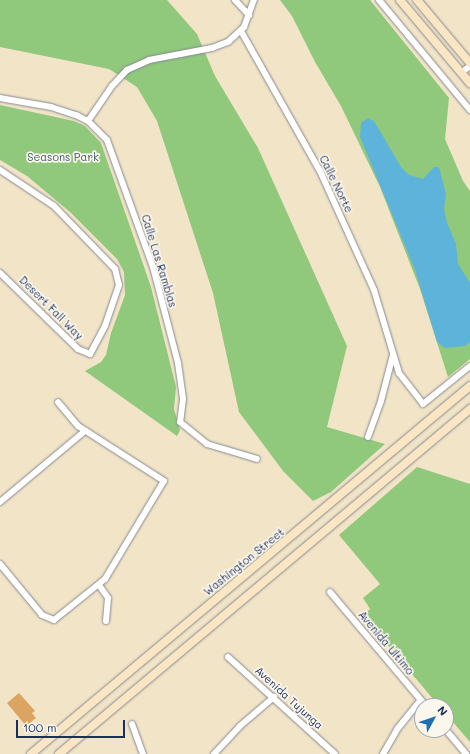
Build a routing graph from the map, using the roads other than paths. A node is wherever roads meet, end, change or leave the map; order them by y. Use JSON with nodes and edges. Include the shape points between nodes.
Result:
{"nodes":[{"id":1,"x":235,"y":0,"type":"edge"},
{"id":2,"x":254,"y":0,"type":"edge"},
{"id":3,"x":378,"y":0,"type":"edge"},
{"id":4,"x":400,"y":0,"type":"edge"},
{"id":5,"x":418,"y":0,"type":"edge"},
{"id":6,"x":249,"y":15,"type":"junction"},
{"id":7,"x":241,"y":31,"type":"junction"},
{"id":8,"x":470,"y":63,"type":"edge"},
{"id":9,"x":470,"y":66,"type":"edge"},
{"id":10,"x":461,"y":73,"type":"junction"},
{"id":11,"x":470,"y":84,"type":"edge"},
{"id":12,"x":0,"y":98,"type":"edge"},
{"id":13,"x":470,"y":110,"type":"edge"},
{"id":14,"x":88,"y":121,"type":"junction"},
{"id":15,"x":0,"y":170,"type":"edge"},
{"id":16,"x":0,"y":273,"type":"edge"},
{"id":17,"x":393,"y":354,"type":"junction"},
{"id":18,"x":470,"y":366,"type":"edge"},
{"id":19,"x":470,"y":386,"type":"edge"},
{"id":20,"x":58,"y":402,"type":"dead end"},
{"id":21,"x":470,"y":409,"type":"edge"},
{"id":22,"x":85,"y":431,"type":"junction"},
{"id":23,"x":368,"y":437,"type":"dead end"},
{"id":24,"x":256,"y":459,"type":"dead end"},
{"id":25,"x":0,"y":502,"type":"edge"},
{"id":26,"x":0,"y":564,"type":"edge"},
{"id":27,"x":99,"y":585,"type":"junction"},
{"id":28,"x":330,"y":592,"type":"dead end"},
{"id":29,"x":106,"y":622,"type":"dead end"},
{"id":30,"x":228,"y":657,"type":"dead end"},
{"id":31,"x":274,"y":697,"type":"junction"},
{"id":32,"x":419,"y":698,"type":"edge"},
{"id":33,"x":414,"y":709,"type":"edge"},
{"id":34,"x":132,"y":724,"type":"dead end"},
{"id":35,"x":453,"y":738,"type":"edge"},
{"id":36,"x":30,"y":754,"type":"edge"},
{"id":37,"x":58,"y":754,"type":"edge"},
{"id":38,"x":143,"y":754,"type":"edge"},
{"id":39,"x":214,"y":754,"type":"edge"},
{"id":40,"x":335,"y":754,"type":"edge"},
{"id":41,"x":383,"y":754,"type":"edge"},
{"id":42,"x":466,"y":754,"type":"edge"}],
"edges":[{"from":1,"to":6,"type":"street"},
{"from":2,"to":6,"type":"street"},
{"from":3,"to":13,"type":"street"},
{"from":4,"to":10,"type":"main road"},
{"from":5,"to":8,"type":"main road"},
{"from":6,"to":7,"type":"street"},
{"from":7,"to":14,"type":"street","via":[[221,46],[149,60],[127,70],[112,86]]},
{"from":7,"to":17,"type":"street","name":"Calle Norte","via":[[320,171],[374,290]]},
{"from":9,"to":10,"type":"street"},
{"from":10,"to":11,"type":"main road"},
{"from":12,"to":14,"type":"street","name":"Calle Las Ramblas","via":[[51,107]]},
{"from":14,"to":24,"type":"street","name":"Calle Las Ramblas","via":[[112,148],[153,267],[178,363],[183,399],[180,422],[207,444]]},
{"from":15,"to":16,"type":"street","name":"Desert Fall Way","via":[[54,206],[115,269],[119,285],[105,326],[90,354],[78,349]]},
{"from":17,"to":18,"type":"street","name":"Calle Norte","via":[[399,373],[423,404]]},
{"from":17,"to":23,"type":"street","via":[[381,402]]},
{"from":19,"to":36,"type":"main road","name":"Washington Street"},
{"from":20,"to":22,"type":"street"},
{"from":21,"to":37,"type":"main road","via":[[390,473]]},
{"from":22,"to":25,"type":"street"},
{"from":22,"to":27,"type":"street","via":[[164,481],[110,573]]},
{"from":26,"to":27,"type":"street","via":[[42,615],[54,620]]},
{"from":27,"to":29,"type":"street","via":[[108,598]]},
{"from":28,"to":32,"type":"street","name":"Avenida Ultimo"},
{"from":30,"to":31,"type":"street","name":"Avenida Tujunga"},
{"from":31,"to":39,"type":"street","via":[[240,726]]},
{"from":31,"to":40,"type":"street","name":"Avenida Tujunga"},
{"from":33,"to":41,"type":"street","via":[[398,728]]},
{"from":34,"to":38,"type":"street"},
{"from":35,"to":42,"type":"street"}]}
